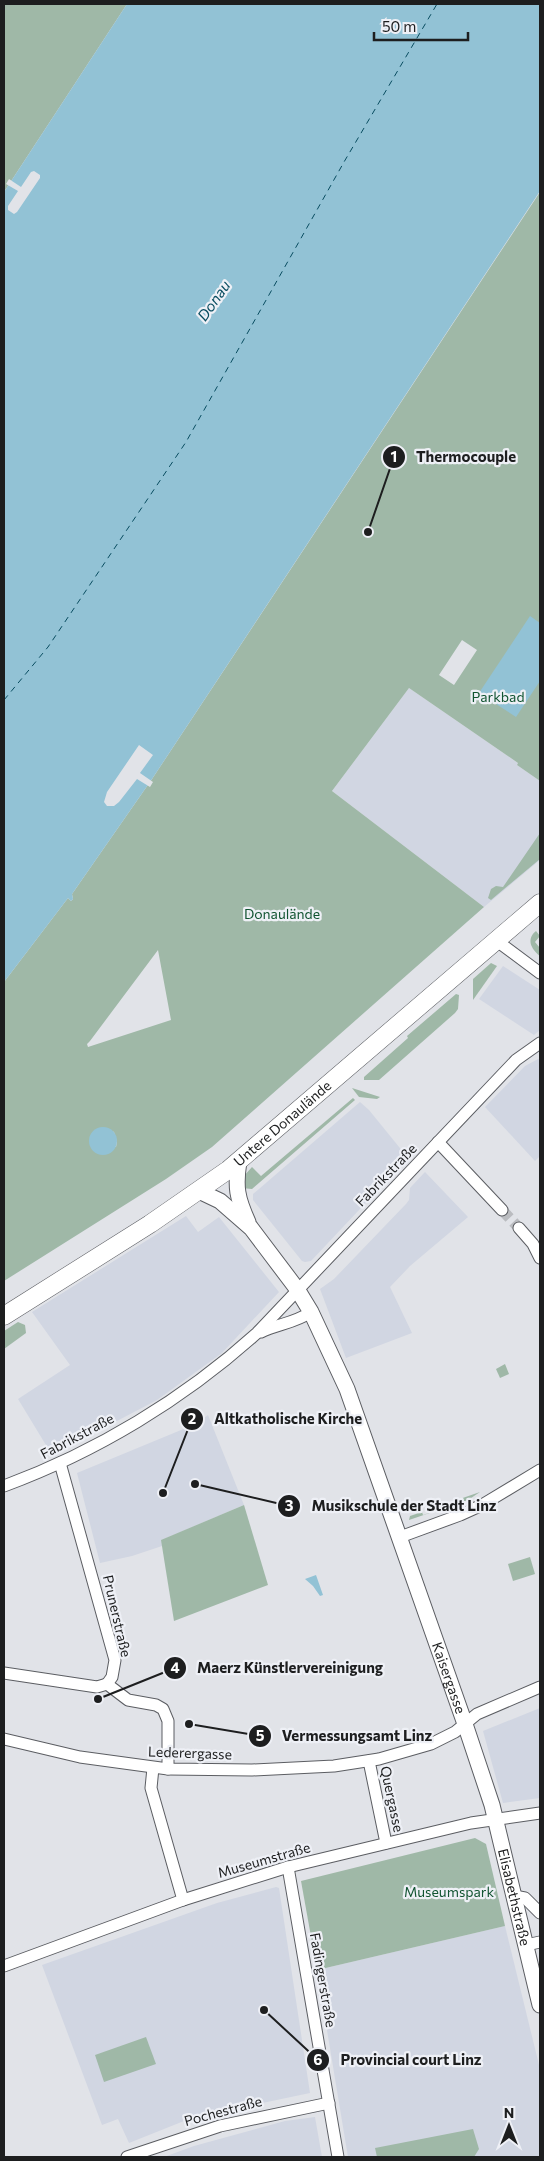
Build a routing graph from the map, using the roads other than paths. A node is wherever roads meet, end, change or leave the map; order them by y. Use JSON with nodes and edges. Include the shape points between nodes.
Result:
{"nodes":[{"id":1,"x":540,"y":903,"type":"edge"},
{"id":2,"x":497,"y":941,"type":"junction"},
{"id":3,"x":540,"y":973,"type":"edge"},
{"id":4,"x":540,"y":1042,"type":"edge"},
{"id":5,"x":438,"y":1142,"type":"junction"},
{"id":6,"x":239,"y":1161,"type":"junction"},
{"id":7,"x":199,"y":1192,"type":"junction"},
{"id":8,"x":502,"y":1210,"type":"tunnel mouth"},
{"id":9,"x":251,"y":1228,"type":"junction"},
{"id":10,"x":519,"y":1228,"type":"tunnel mouth"},
{"id":11,"x":540,"y":1258,"type":"edge"},
{"id":12,"x":297,"y":1289,"type":"junction"},
{"id":13,"x":311,"y":1312,"type":"junction"},
{"id":14,"x":4,"y":1316,"type":"edge"},
{"id":15,"x":257,"y":1333,"type":"junction"},
{"id":16,"x":60,"y":1463,"type":"junction"},
{"id":17,"x":540,"y":1470,"type":"edge"},
{"id":18,"x":4,"y":1486,"type":"edge"},
{"id":19,"x":400,"y":1537,"type":"junction"},
{"id":20,"x":4,"y":1673,"type":"edge"},
{"id":21,"x":106,"y":1684,"type":"junction"},
{"id":22,"x":540,"y":1687,"type":"edge"},
{"id":23,"x":466,"y":1724,"type":"junction"},
{"id":24,"x":4,"y":1739,"type":"edge"},
{"id":25,"x":368,"y":1761,"type":"junction"},
{"id":26,"x":153,"y":1768,"type":"junction"},
{"id":27,"x":168,"y":1769,"type":"junction"},
{"id":28,"x":540,"y":1813,"type":"edge"},
{"id":29,"x":495,"y":1818,"type":"junction"},
{"id":30,"x":386,"y":1843,"type":"junction"},
{"id":31,"x":288,"y":1867,"type":"junction"},
{"id":32,"x":514,"y":1896,"type":"junction"},
{"id":33,"x":183,"y":1900,"type":"junction"},
{"id":34,"x":540,"y":1913,"type":"edge"},
{"id":35,"x":533,"y":1944,"type":"edge"},
{"id":36,"x":4,"y":1966,"type":"edge"},
{"id":37,"x":540,"y":2005,"type":"edge"},
{"id":38,"x":329,"y":2103,"type":"junction"},
{"id":39,"x":128,"y":2157,"type":"edge"},
{"id":40,"x":338,"y":2157,"type":"edge"}],
"edges":[{"from":1,"to":2,"type":"main road","name":"Untere Donaulände"},
{"from":2,"to":3,"type":"street"},
{"from":2,"to":6,"type":"main road","name":"Untere Donaulände"},
{"from":4,"to":5,"type":"street","name":"Fabrikstraße","via":[[516,1060]]},
{"from":5,"to":8,"type":"street"},
{"from":5,"to":12,"type":"street","name":"Fabrikstraße"},
{"from":6,"to":7,"type":"main road","name":"Untere Donaulände"},
{"from":6,"to":9,"type":"main road","via":[[237,1198]]},
{"from":7,"to":9,"type":"main road","via":[[220,1201]]},
{"from":7,"to":14,"type":"main road","name":"Untere Donaulände"},
{"from":9,"to":12,"type":"main road","name":"Kaisergasse"},
{"from":10,"to":11,"type":"street"},
{"from":12,"to":13,"type":"main road","name":"Kaisergasse"},
{"from":12,"to":15,"type":"street","name":"Fabrikstraße"},
{"from":13,"to":15,"type":"street","name":"Fabrikstraße","via":[[300,1319]]},
{"from":13,"to":19,"type":"main road","name":"Kaisergasse","via":[[347,1389]]},
{"from":15,"to":16,"type":"street","name":"Fabrikstraße","via":[[233,1355],[155,1412]]},
{"from":16,"to":18,"type":"street","name":"Fabrikstraße"},
{"from":16,"to":21,"type":"street","name":"Prunerstraße","via":[[115,1660],[112,1676]]},
{"from":17,"to":19,"type":"street","via":[[482,1505]]},
{"from":19,"to":23,"type":"main road","name":"Kaisergasse"},
{"from":20,"to":21,"type":"street","via":[[96,1687]]},
{"from":21,"to":27,"type":"street","via":[[128,1700],[163,1709],[168,1722]]},
{"from":22,"to":23,"type":"street","name":"Lederergasse","via":[[477,1714]]},
{"from":23,"to":25,"type":"street","name":"Lederergasse","via":[[431,1744]]},
{"from":23,"to":29,"type":"main road","name":"Kaisergasse"},
{"from":24,"to":26,"type":"street","name":"Lederergasse","via":[[80,1757]]},
{"from":25,"to":27,"type":"street","name":"Lederergasse","via":[[308,1768]]},
{"from":25,"to":30,"type":"street","name":"Quergasse"},
{"from":26,"to":27,"type":"street","name":"Lederergasse"},
{"from":26,"to":33,"type":"street","via":[[151,1788]]},
{"from":28,"to":29,"type":"street","name":"Museumstraße"},
{"from":29,"to":30,"type":"street","name":"Museumstraße"},
{"from":29,"to":32,"type":"main road","name":"Elisabethstraße"},
{"from":30,"to":31,"type":"street","name":"Museumstraße"},
{"from":31,"to":33,"type":"street","name":"Museumstraße"},
{"from":31,"to":38,"type":"street","name":"Fadingerstraße"},
{"from":32,"to":34,"type":"street","via":[[525,1898]]},
{"from":32,"to":35,"type":"main road","name":"Elisabethstraße"},
{"from":33,"to":36,"type":"street","name":"Museumstraße"},
{"from":35,"to":37,"type":"main road","name":"Elisabethstraße"},
{"from":38,"to":39,"type":"street","name":"Pochestraße","via":[[220,2126]]},
{"from":38,"to":40,"type":"street","name":"Fadingerstraße"}]}
